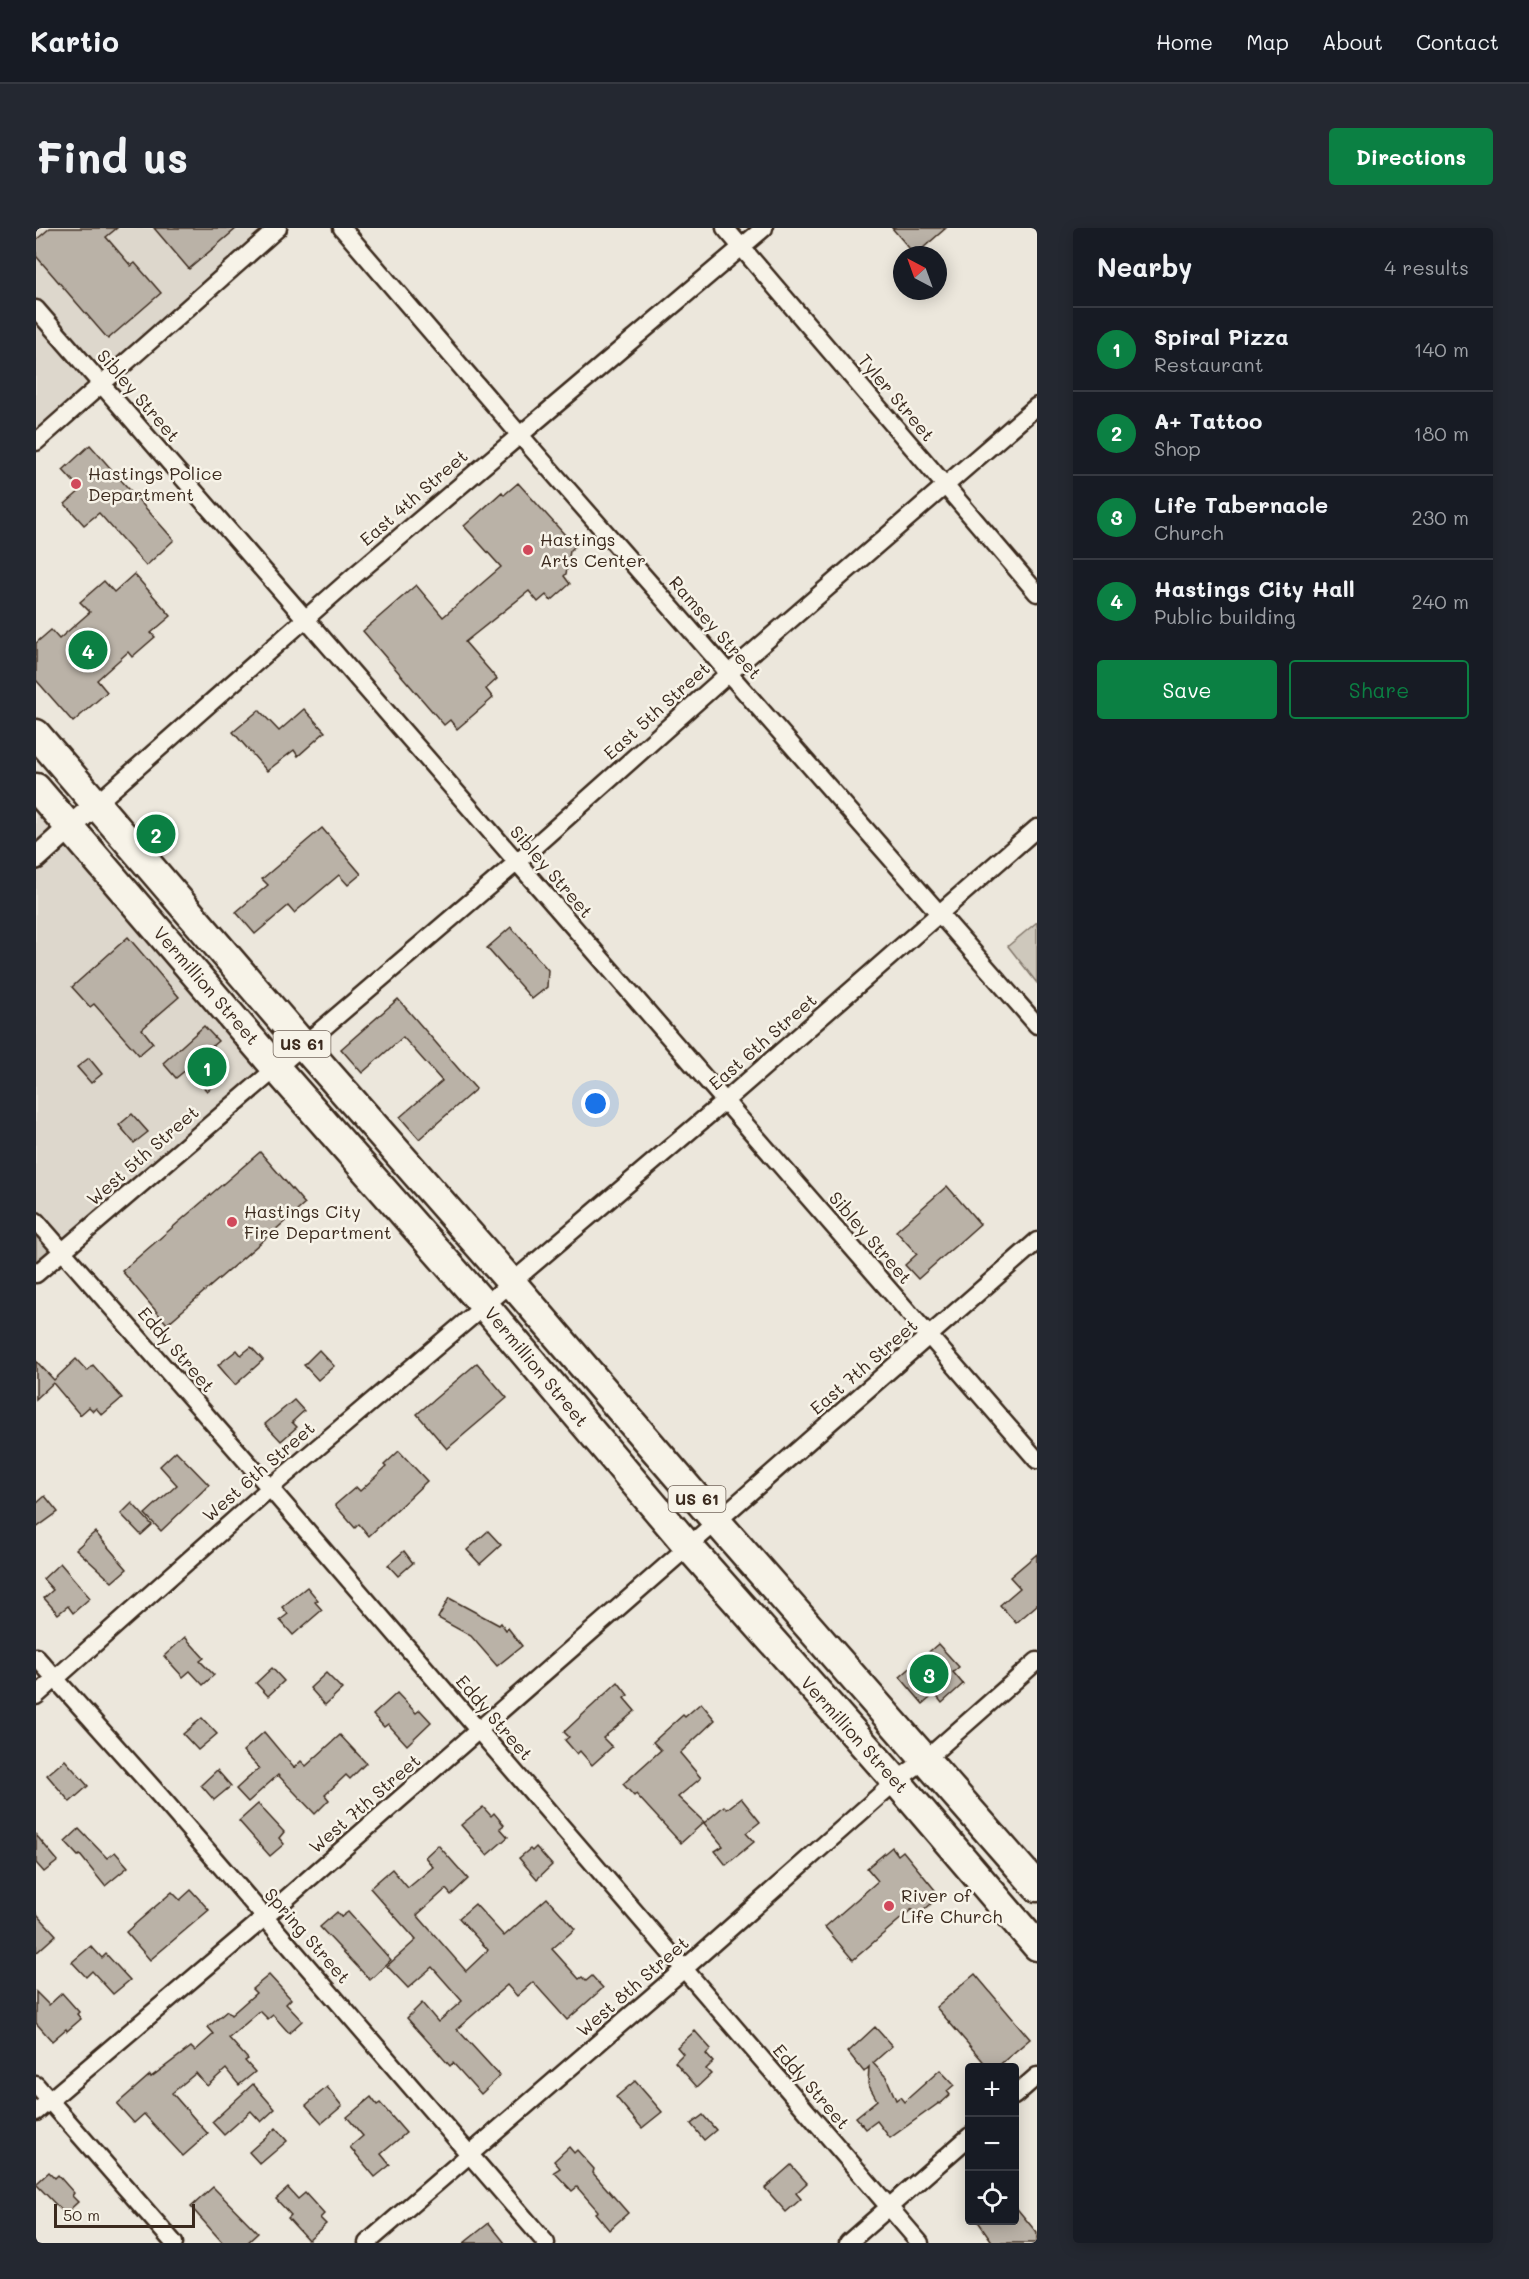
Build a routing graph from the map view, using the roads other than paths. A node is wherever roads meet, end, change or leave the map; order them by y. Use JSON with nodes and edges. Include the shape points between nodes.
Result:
{"nodes":[{"id":1,"x":278,"y":228,"type":"edge"},
{"id":2,"x":342,"y":228,"type":"edge"},
{"id":3,"x":725,"y":228,"type":"edge"},
{"id":4,"x":764,"y":228,"type":"edge"},
{"id":5,"x":743,"y":247,"type":"junction"},
{"id":6,"x":36,"y":309,"type":"edge"},
{"id":7,"x":102,"y":384,"type":"junction"},
{"id":8,"x":1037,"y":406,"type":"edge"},
{"id":9,"x":519,"y":434,"type":"junction"},
{"id":10,"x":36,"y":442,"type":"edge"},
{"id":11,"x":945,"y":486,"type":"junction"},
{"id":12,"x":1037,"y":593,"type":"edge"},
{"id":13,"x":306,"y":619,"type":"junction"},
{"id":14,"x":729,"y":673,"type":"junction"},
{"id":15,"x":36,"y":734,"type":"edge"},
{"id":16,"x":36,"y":788,"type":"edge"},
{"id":17,"x":96,"y":804,"type":"junction"},
{"id":18,"x":1037,"y":828,"type":"edge"},
{"id":19,"x":70,"y":829,"type":"junction"},
{"id":20,"x":36,"y":858,"type":"edge"},
{"id":21,"x":517,"y":862,"type":"junction"},
{"id":22,"x":939,"y":914,"type":"junction"},
{"id":23,"x":1037,"y":1025,"type":"edge"},
{"id":24,"x":303,"y":1045,"type":"junction"},
{"id":25,"x":276,"y":1068,"type":"junction"},
{"id":26,"x":724,"y":1101,"type":"junction"},
{"id":27,"x":36,"y":1221,"type":"edge"},
{"id":28,"x":1037,"y":1241,"type":"edge"},
{"id":29,"x":63,"y":1252,"type":"junction"},
{"id":30,"x":36,"y":1274,"type":"edge"},
{"id":31,"x":511,"y":1282,"type":"junction"},
{"id":32,"x":484,"y":1305,"type":"junction"},
{"id":33,"x":930,"y":1336,"type":"junction"},
{"id":34,"x":1037,"y":1460,"type":"edge"},
{"id":35,"x":270,"y":1488,"type":"junction"},
{"id":36,"x":717,"y":1522,"type":"junction"},
{"id":37,"x":688,"y":1546,"type":"junction"},
{"id":38,"x":36,"y":1657,"type":"edge"},
{"id":39,"x":1037,"y":1661,"type":"edge"},
{"id":40,"x":55,"y":1679,"type":"junction"},
{"id":41,"x":36,"y":1696,"type":"edge"},
{"id":42,"x":479,"y":1731,"type":"junction"},
{"id":43,"x":925,"y":1760,"type":"junction"},
{"id":44,"x":896,"y":1781,"type":"junction"},
{"id":45,"x":1037,"y":1887,"type":"edge"},
{"id":46,"x":264,"y":1918,"type":"junction"},
{"id":47,"x":1037,"y":1946,"type":"edge"},
{"id":48,"x":684,"y":1969,"type":"junction"},
{"id":49,"x":1037,"y":2076,"type":"edge"},
{"id":50,"x":36,"y":2085,"type":"edge"},
{"id":51,"x":1019,"y":2092,"type":"edge"},
{"id":52,"x":49,"y":2100,"type":"junction"},
{"id":53,"x":36,"y":2112,"type":"edge"},
{"id":54,"x":965,"y":2140,"type":"edge"},
{"id":55,"x":470,"y":2155,"type":"junction"},
{"id":56,"x":889,"y":2208,"type":"junction"},
{"id":57,"x":174,"y":2243,"type":"edge"},
{"id":58,"x":367,"y":2243,"type":"edge"},
{"id":59,"x":546,"y":2243,"type":"edge"},
{"id":60,"x":848,"y":2243,"type":"edge"},
{"id":61,"x":920,"y":2243,"type":"edge"}],
"edges":[{"from":1,"to":7,"type":"street"},
{"from":2,"to":9,"type":"street","name":"Ramsey Street"},
{"from":3,"to":5,"type":"street","name":"Tyler Street"},
{"from":4,"to":5,"type":"street","name":"East 4th Street"},
{"from":5,"to":9,"type":"street","name":"East 4th Street"},
{"from":5,"to":11,"type":"street","name":"Tyler Street"},
{"from":6,"to":7,"type":"street","name":"Sibley Street"},
{"from":7,"to":10,"type":"street"},
{"from":7,"to":13,"type":"street","name":"Sibley Street"},
{"from":8,"to":11,"type":"street","name":"East 5th Street"},
{"from":9,"to":13,"type":"street","name":"East 4th Street"},
{"from":9,"to":14,"type":"street","name":"Ramsey Street"},
{"from":11,"to":12,"type":"street","name":"Tyler Street"},
{"from":11,"to":14,"type":"street","name":"East 5th Street"},
{"from":13,"to":17,"type":"street","name":"East 4th Street"},
{"from":13,"to":21,"type":"street","name":"Sibley Street"},
{"from":14,"to":21,"type":"street","name":"East 5th Street"},
{"from":14,"to":22,"type":"street","name":"Ramsey Street"},
{"from":15,"to":17,"type":"highway","name":"Vermillion Street","number":"US 61"},
{"from":16,"to":19,"type":"highway","name":"Vermillion Street","number":"US 61"},
{"from":17,"to":19,"type":"street"},
{"from":17,"to":24,"type":"highway","name":"Vermillion Street","number":"US 61"},
{"from":18,"to":22,"type":"street","name":"East 6th Street"},
{"from":19,"to":20,"type":"street"},
{"from":19,"to":25,"type":"highway","name":"Vermillion Street","number":"US 61"},
{"from":21,"to":24,"type":"street","name":"East 5th Street"},
{"from":21,"to":26,"type":"street","name":"Sibley Street"},
{"from":22,"to":23,"type":"street","name":"Ramsey Street"},
{"from":22,"to":26,"type":"street","name":"East 6th Street"},
{"from":24,"to":25,"type":"street","name":"West 5th Street"},
{"from":24,"to":31,"type":"highway","name":"Vermillion Street","number":"US 61"},
{"from":25,"to":29,"type":"street","name":"West 5th Street"},
{"from":25,"to":32,"type":"highway","name":"Vermillion Street","number":"US 61"},
{"from":26,"to":31,"type":"street","name":"East 6th Street"},
{"from":26,"to":33,"type":"street","name":"Sibley Street"},
{"from":27,"to":29,"type":"street","name":"Eddy Street"},
{"from":28,"to":33,"type":"street","name":"East 7th Street"},
{"from":29,"to":30,"type":"street","name":"West 5th Street"},
{"from":29,"to":35,"type":"street","name":"Eddy Street"},
{"from":31,"to":32,"type":"street","name":"West 6th Street"},
{"from":31,"to":36,"type":"highway","name":"Vermillion Street","number":"US 61"},
{"from":32,"to":35,"type":"street","name":"West 6th Street"},
{"from":32,"to":37,"type":"highway","name":"Vermillion Street","number":"US 61"},
{"from":33,"to":34,"type":"street","name":"Sibley Street"},
{"from":33,"to":36,"type":"street","name":"East 7th Street"},
{"from":35,"to":40,"type":"street","name":"West 6th Street"},
{"from":35,"to":42,"type":"street","name":"Eddy Street"},
{"from":36,"to":37,"type":"street","name":"West 7th Street"},
{"from":36,"to":43,"type":"highway","name":"Vermillion Street","number":"US 61"},
{"from":37,"to":42,"type":"street","name":"West 7th Street"},
{"from":37,"to":44,"type":"highway","name":"Vermillion Street","number":"US 61"},
{"from":38,"to":40,"type":"street","name":"Spring Street"},
{"from":39,"to":43,"type":"street","name":"West 8th Street"},
{"from":40,"to":41,"type":"street","name":"West 6th Street"},
{"from":40,"to":46,"type":"street","name":"Spring Street"},
{"from":42,"to":46,"type":"street","name":"West 7th Street"},
{"from":42,"to":48,"type":"street","name":"Eddy Street"},
{"from":43,"to":44,"type":"street","name":"West 8th Street"},
{"from":43,"to":45,"type":"highway","name":"Vermillion Street","number":"US 61"},
{"from":44,"to":47,"type":"highway","name":"Vermillion Street","number":"US 61"},
{"from":44,"to":48,"type":"street","name":"West 8th Street"},
{"from":46,"to":52,"type":"street","name":"West 7th Street"},
{"from":46,"to":55,"type":"street","name":"Spring Street"},
{"from":48,"to":55,"type":"street","name":"West 8th Street"},
{"from":48,"to":56,"type":"street","name":"Eddy Street"},
{"from":49,"to":51,"type":"street"},
{"from":50,"to":52,"type":"street"},
{"from":52,"to":53,"type":"street","name":"West 7th Street"},
{"from":52,"to":57,"type":"street"},
{"from":54,"to":56,"type":"street"},
{"from":55,"to":58,"type":"street","name":"West 8th Street"},
{"from":55,"to":59,"type":"street","name":"Spring Street"},
{"from":56,"to":60,"type":"street"},
{"from":56,"to":61,"type":"street","name":"Eddy Street"}]}
